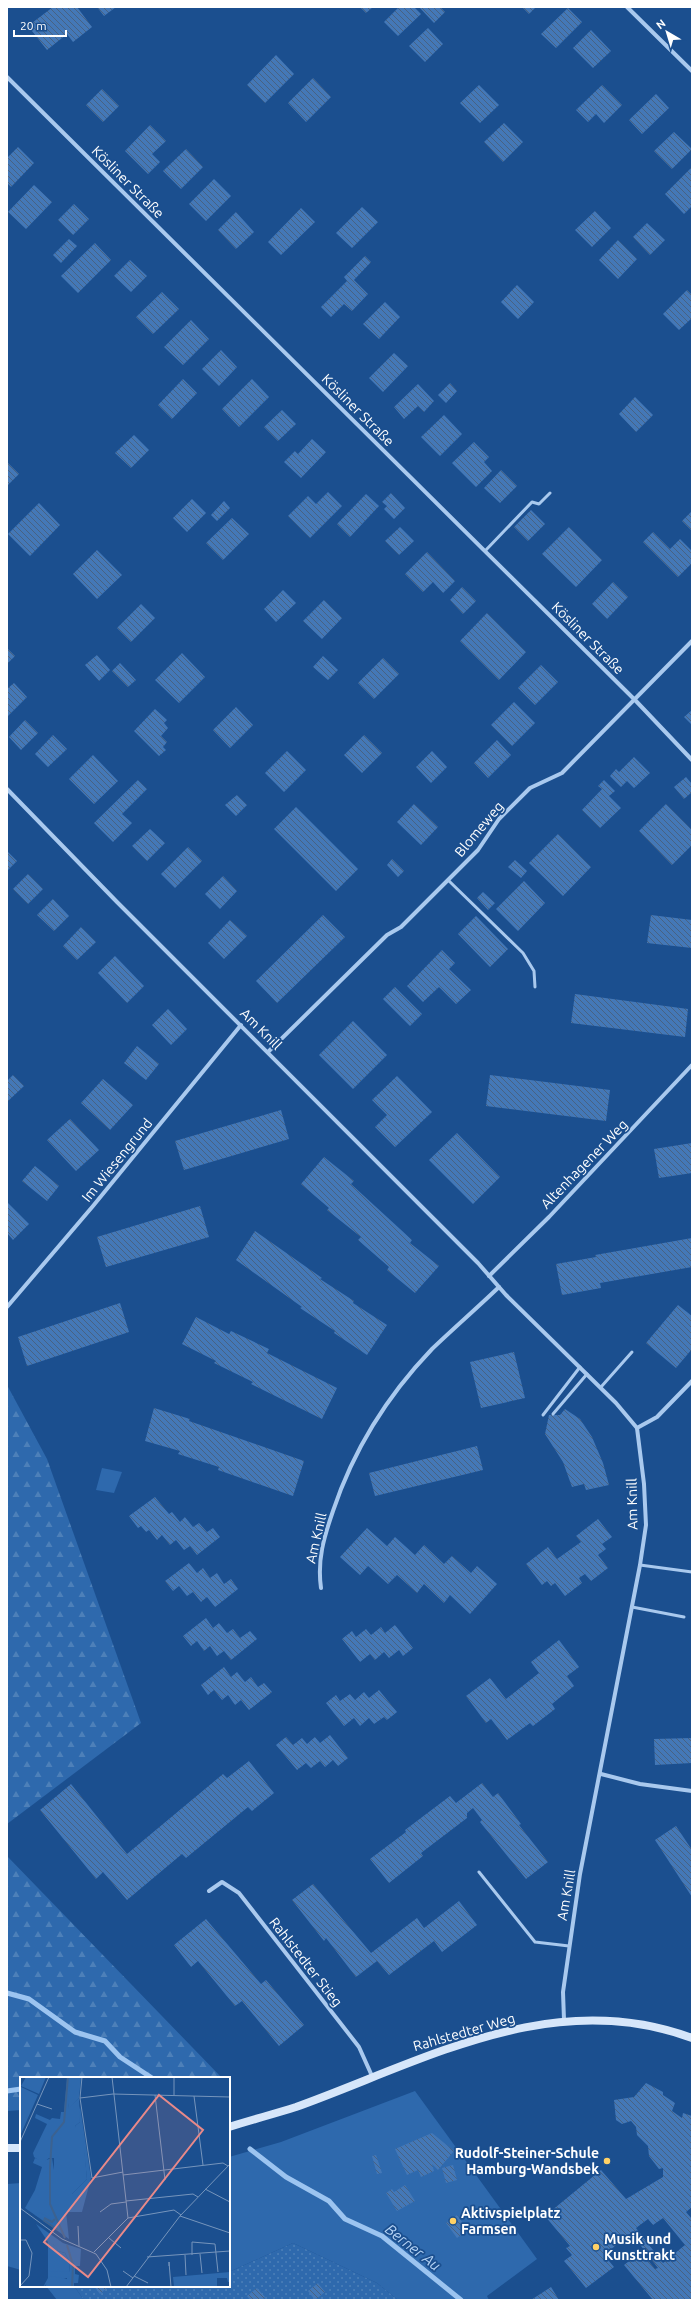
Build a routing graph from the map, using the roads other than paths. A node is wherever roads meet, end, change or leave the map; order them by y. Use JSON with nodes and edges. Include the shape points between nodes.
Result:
{"nodes":[{"id":1,"x":628,"y":7,"type":"edge"},
{"id":2,"x":692,"y":71,"type":"edge"},
{"id":3,"x":7,"y":77,"type":"edge"},
{"id":4,"x":550,"y":493,"type":"dead end"},
{"id":5,"x":484,"y":551,"type":"junction"},
{"id":6,"x":692,"y":641,"type":"edge"},
{"id":7,"x":635,"y":700,"type":"junction"},
{"id":8,"x":692,"y":760,"type":"edge"},
{"id":9,"x":7,"y":789,"type":"edge"},
{"id":10,"x":448,"y":880,"type":"junction"},
{"id":11,"x":535,"y":987,"type":"dead end"},
{"id":12,"x":241,"y":1025,"type":"junction"},
{"id":13,"x":268,"y":1052,"type":"junction"},
{"id":14,"x":692,"y":1065,"type":"edge"},
{"id":15,"x":489,"y":1276,"type":"junction"},
{"id":16,"x":498,"y":1287,"type":"junction"},
{"id":17,"x":7,"y":1307,"type":"edge"},
{"id":18,"x":632,"y":1352,"type":"dead end"},
{"id":19,"x":580,"y":1367,"type":"junction"},
{"id":20,"x":587,"y":1374,"type":"junction"},
{"id":21,"x":692,"y":1380,"type":"edge"},
{"id":22,"x":601,"y":1387,"type":"junction"},
{"id":23,"x":553,"y":1414,"type":"dead end"},
{"id":24,"x":543,"y":1415,"type":"dead end"},
{"id":25,"x":637,"y":1428,"type":"junction"},
{"id":26,"x":640,"y":1565,"type":"junction"},
{"id":27,"x":692,"y":1572,"type":"edge"},
{"id":28,"x":321,"y":1588,"type":"dead end"},
{"id":29,"x":632,"y":1608,"type":"junction"},
{"id":30,"x":684,"y":1617,"type":"dead end"},
{"id":31,"x":601,"y":1774,"type":"junction"},
{"id":32,"x":692,"y":1791,"type":"edge"},
{"id":33,"x":479,"y":1872,"type":"dead end"},
{"id":34,"x":209,"y":1891,"type":"dead end"},
{"id":35,"x":569,"y":1946,"type":"junction"},
{"id":36,"x":564,"y":2020,"type":"junction"},
{"id":37,"x":692,"y":2038,"type":"edge"},
{"id":38,"x":372,"y":2076,"type":"junction"},
{"id":39,"x":230,"y":2127,"type":"edge"},
{"id":40,"x":7,"y":2148,"type":"edge"},
{"id":41,"x":20,"y":2148,"type":"edge"}],
"edges":[{"from":1,"to":2,"type":"street"},
{"from":3,"to":5,"type":"street","name":"Kösliner Straße"},
{"from":4,"to":5,"type":"lane","via":[[539,504],[532,502]]},
{"from":5,"to":7,"type":"street","name":"Kösliner Straße"},
{"from":6,"to":7,"type":"street","name":"Blomeweg"},
{"from":7,"to":8,"type":"street","name":"Kösliner Straße"},
{"from":7,"to":10,"type":"street","name":"Blomeweg","via":[[562,773],[530,788],[499,819],[478,850]]},
{"from":9,"to":12,"type":"street","name":"Am Knill"},
{"from":10,"to":11,"type":"lane","via":[[523,953],[534,971]]},
{"from":10,"to":13,"type":"street","name":"Blomeweg","via":[[401,927],[387,935]]},
{"from":12,"to":13,"type":"street","name":"Am Knill"},
{"from":12,"to":17,"type":"street","name":"Im Wiesengrund"},
{"from":13,"to":15,"type":"street","name":"Am Knill"},
{"from":14,"to":15,"type":"street","name":"Altenhagener Weg"},
{"from":15,"to":16,"type":"street","name":"Am Knill"},
{"from":16,"to":19,"type":"street","name":"Am Knill"},
{"from":16,"to":28,"type":"street","name":"Am Knill","via":[[433,1349],[402,1384],[374,1424],[350,1468],[326,1533],[318,1569]]},
{"from":18,"to":22,"type":"lane"},
{"from":19,"to":20,"type":"street","name":"Am Knill"},
{"from":19,"to":24,"type":"lane"},
{"from":20,"to":22,"type":"street","name":"Am Knill"},
{"from":20,"to":23,"type":"lane"},
{"from":21,"to":25,"type":"street","via":[[657,1417]]},
{"from":22,"to":25,"type":"street","name":"Am Knill"},
{"from":25,"to":26,"type":"street","name":"Am Knill","via":[[646,1525]]},
{"from":26,"to":27,"type":"lane"},
{"from":26,"to":29,"type":"street","name":"Am Knill"},
{"from":29,"to":30,"type":"lane"},
{"from":29,"to":31,"type":"street","name":"Am Knill"},
{"from":31,"to":32,"type":"street","via":[[640,1784]]},
{"from":31,"to":35,"type":"street","name":"Am Knill","via":[[580,1874]]},
{"from":33,"to":35,"type":"lane","via":[[535,1942]]},
{"from":34,"to":38,"type":"street","name":"Rahlstedter Stieg","via":[[222,1882],[239,1893],[360,2047]]},
{"from":35,"to":36,"type":"street","name":"Am Knill","via":[[563,1992]]},
{"from":36,"to":37,"type":"main road","name":"Rahlstedter Weg","via":[[640,2025]]},
{"from":36,"to":38,"type":"main road","name":"Rahlstedter Weg","via":[[528,2026],[442,2049]]},
{"from":38,"to":39,"type":"main road","name":"Rahlstedter Weg","via":[[295,2107]]},
{"from":40,"to":41,"type":"main road"}]}
